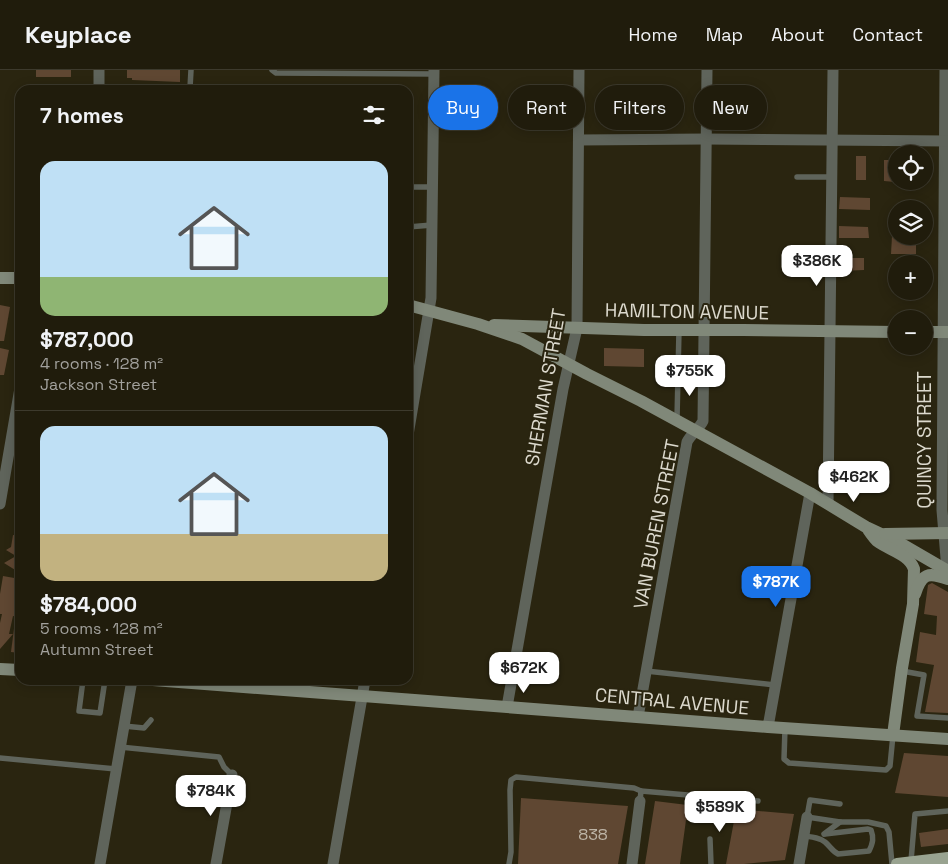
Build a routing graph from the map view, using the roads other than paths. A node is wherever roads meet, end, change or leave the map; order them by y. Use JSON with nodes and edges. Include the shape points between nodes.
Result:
{"nodes":[{"id":1,"x":99,"y":70,"type":"edge"},
{"id":2,"x":191,"y":70,"type":"edge"},
{"id":3,"x":272,"y":70,"type":"edge"},
{"id":4,"x":579,"y":70,"type":"edge"},
{"id":5,"x":707,"y":70,"type":"edge"},
{"id":6,"x":833,"y":70,"type":"edge"},
{"id":7,"x":945,"y":70,"type":"edge"},
{"id":8,"x":434,"y":72,"type":"edge"},
{"id":9,"x":99,"y":85,"type":"edge"},
{"id":10,"x":190,"y":85,"type":"edge"},
{"id":11,"x":706,"y":139,"type":"junction"},
{"id":12,"x":579,"y":140,"type":"junction"},
{"id":13,"x":832,"y":140,"type":"junction"},
{"id":14,"x":946,"y":142,"type":"edge"},
{"id":15,"x":797,"y":177,"type":"dead end"},
{"id":16,"x":831,"y":177,"type":"junction"},
{"id":17,"x":413,"y":187,"type":"edge"},
{"id":18,"x":433,"y":187,"type":"junction"},
{"id":19,"x":432,"y":225,"type":"junction"},
{"id":20,"x":413,"y":227,"type":"edge"},
{"id":21,"x":0,"y":278,"type":"edge"},
{"id":22,"x":15,"y":278,"type":"edge"},
{"id":23,"x":413,"y":306,"type":"edge"},
{"id":24,"x":429,"y":311,"type":"junction"},
{"id":25,"x":478,"y":324,"type":"junction"},
{"id":26,"x":577,"y":328,"type":"junction"},
{"id":27,"x":679,"y":330,"type":"junction"},
{"id":28,"x":704,"y":330,"type":"junction"},
{"id":29,"x":830,"y":331,"type":"junction"},
{"id":30,"x":888,"y":332,"type":"edge"},
{"id":31,"x":933,"y":332,"type":"edge"},
{"id":32,"x":946,"y":332,"type":"edge"},
{"id":33,"x":569,"y":365,"type":"junction"},
{"id":34,"x":413,"y":406,"type":"edge"},
{"id":35,"x":15,"y":417,"type":"edge"},
{"id":36,"x":677,"y":422,"type":"junction"},
{"id":37,"x":695,"y":431,"type":"junction"},
{"id":38,"x":810,"y":493,"type":"junction"},
{"id":39,"x":0,"y":504,"type":"edge"},
{"id":40,"x":828,"y":504,"type":"junction"},
{"id":41,"x":866,"y":527,"type":"junction"},
{"id":42,"x":946,"y":533,"type":"edge"},
{"id":43,"x":882,"y":534,"type":"junction"},
{"id":44,"x":948,"y":573,"type":"edge"},
{"id":45,"x":914,"y":604,"type":"junction"},
{"id":46,"x":0,"y":669,"type":"edge"},
{"id":47,"x":15,"y":670,"type":"edge"},
{"id":48,"x":902,"y":670,"type":"junction"},
{"id":49,"x":646,"y":672,"type":"junction"},
{"id":50,"x":82,"y":685,"type":"edge"},
{"id":51,"x":104,"y":685,"type":"edge"},
{"id":52,"x":131,"y":685,"type":"edge"},
{"id":53,"x":257,"y":685,"type":"edge"},
{"id":54,"x":364,"y":685,"type":"edge"},
{"id":55,"x":776,"y":686,"type":"junction"},
{"id":56,"x":362,"y":696,"type":"junction"},
{"id":57,"x":507,"y":706,"type":"junction"},
{"id":58,"x":638,"y":717,"type":"junction"},
{"id":59,"x":948,"y":718,"type":"edge"},
{"id":60,"x":151,"y":720,"type":"dead end"},
{"id":61,"x":124,"y":726,"type":"junction"},
{"id":62,"x":768,"y":727,"type":"junction"},
{"id":63,"x":785,"y":728,"type":"junction"},
{"id":64,"x":893,"y":735,"type":"junction"},
{"id":65,"x":948,"y":739,"type":"edge"},
{"id":66,"x":126,"y":748,"type":"junction"},
{"id":67,"x":0,"y":758,"type":"edge"},
{"id":68,"x":116,"y":769,"type":"junction"},
{"id":69,"x":232,"y":775,"type":"joint"},
{"id":70,"x":640,"y":796,"type":"junction"},
{"id":71,"x":758,"y":801,"type":"dead end"},
{"id":72,"x":840,"y":804,"type":"dead end"},
{"id":73,"x":948,"y":811,"type":"edge"},
{"id":74,"x":807,"y":817,"type":"junction"},
{"id":75,"x":840,"y":822,"type":"junction"},
{"id":76,"x":869,"y":822,"type":"junction"},
{"id":77,"x":871,"y":830,"type":"junction"},
{"id":78,"x":825,"y":834,"type":"junction"},
{"id":79,"x":804,"y":836,"type":"junction"},
{"id":80,"x":816,"y":837,"type":"junction"},
{"id":81,"x":710,"y":839,"type":"dead end"},
{"id":82,"x":948,"y":858,"type":"edge"},
{"id":83,"x":911,"y":862,"type":"junction"},
{"id":84,"x":100,"y":864,"type":"edge"},
{"id":85,"x":216,"y":864,"type":"edge"},
{"id":86,"x":333,"y":864,"type":"edge"},
{"id":87,"x":510,"y":864,"type":"edge"},
{"id":88,"x":632,"y":864,"type":"edge"},
{"id":89,"x":711,"y":864,"type":"edge"},
{"id":90,"x":799,"y":864,"type":"edge"},
{"id":91,"x":892,"y":864,"type":"edge"},
{"id":92,"x":897,"y":864,"type":"edge"}],
"edges":[{"from":1,"to":9,"type":"street"},
{"from":2,"to":10,"type":"lane"},
{"from":3,"to":8,"type":"lane","via":[[276,73]]},
{"from":4,"to":12,"type":"street","name":"SHERMAN STREET"},
{"from":5,"to":11,"type":"street","name":"VAN BUREN STREET"},
{"from":6,"to":13,"type":"street"},
{"from":7,"to":14,"type":"street","name":"QUINCY STREET"},
{"from":8,"to":18,"type":"street"},
{"from":11,"to":12,"type":"street"},
{"from":11,"to":13,"type":"street"},
{"from":11,"to":28,"type":"street","name":"VAN BUREN STREET"},
{"from":12,"to":26,"type":"street","name":"SHERMAN STREET"},
{"from":13,"to":14,"type":"street"},
{"from":13,"to":16,"type":"street"},
{"from":14,"to":32,"type":"street","name":"QUINCY STREET"},
{"from":15,"to":16,"type":"lane"},
{"from":16,"to":29,"type":"street"},
{"from":17,"to":18,"type":"lane"},
{"from":18,"to":19,"type":"street"},
{"from":19,"to":20,"type":"lane"},
{"from":19,"to":24,"type":"street"},
{"from":21,"to":22,"type":"main road"},
{"from":23,"to":24,"type":"main road"},
{"from":24,"to":25,"type":"main road"},
{"from":24,"to":34,"type":"street"},
{"from":25,"to":26,"type":"main road","name":"HAMILTON AVENUE"},
{"from":25,"to":33,"type":"main road","via":[[522,339]]},
{"from":26,"to":27,"type":"main road","name":"HAMILTON AVENUE"},
{"from":26,"to":33,"type":"street","name":"SHERMAN STREET"},
{"from":27,"to":28,"type":"main road","name":"HAMILTON AVENUE"},
{"from":27,"to":36,"type":"lane"},
{"from":28,"to":29,"type":"main road","name":"HAMILTON AVENUE"},
{"from":28,"to":37,"type":"street","name":"VAN BUREN STREET","via":[[703,421]]},
{"from":29,"to":30,"type":"main road","name":"HAMILTON AVENUE"},
{"from":29,"to":40,"type":"street"},
{"from":31,"to":32,"type":"main road"},
{"from":32,"to":42,"type":"street","name":"QUINCY STREET","via":[[942,510]]},
{"from":33,"to":36,"type":"main road"},
{"from":33,"to":57,"type":"street","name":"SHERMAN STREET"},
{"from":35,"to":39,"type":"street"},
{"from":36,"to":37,"type":"main road"},
{"from":37,"to":38,"type":"main road"},
{"from":37,"to":49,"type":"street","name":"VAN BUREN STREET","via":[[687,442]]},
{"from":38,"to":40,"type":"main road"},
{"from":38,"to":55,"type":"street"},
{"from":40,"to":41,"type":"main road"},
{"from":41,"to":43,"type":"main road"},
{"from":41,"to":45,"type":"main road","via":[[877,541],[912,564]]},
{"from":42,"to":43,"type":"main road"},
{"from":42,"to":44,"type":"street","name":"QUINCY STREET"},
{"from":43,"to":44,"type":"main road"},
{"from":44,"to":45,"type":"main road","via":[[924,577]]},
{"from":45,"to":48,"type":"main road"},
{"from":46,"to":47,"type":"main road"},
{"from":48,"to":59,"type":"lane","via":[[924,675],[917,716]]},
{"from":48,"to":64,"type":"main road"},
{"from":49,"to":55,"type":"lane"},
{"from":49,"to":58,"type":"street","name":"VAN BUREN STREET"},
{"from":50,"to":51,"type":"lane","via":[[79,711],[100,713]]},
{"from":52,"to":61,"type":"street"},
{"from":53,"to":56,"type":"main road","name":"CENTRAL AVENUE"},
{"from":54,"to":56,"type":"street"},
{"from":55,"to":62,"type":"street"},
{"from":56,"to":57,"type":"main road","name":"CENTRAL AVENUE"},
{"from":56,"to":86,"type":"street"},
{"from":57,"to":58,"type":"main road","name":"CENTRAL AVENUE"},
{"from":58,"to":62,"type":"main road","name":"CENTRAL AVENUE"},
{"from":60,"to":61,"type":"lane","via":[[144,728]]},
{"from":61,"to":66,"type":"street"},
{"from":62,"to":63,"type":"main road","name":"CENTRAL AVENUE"},
{"from":63,"to":64,"type":"main road","name":"CENTRAL AVENUE"},
{"from":63,"to":64,"type":"lane","via":[[784,759],[789,763],[877,770],[886,770],[890,766]]},
{"from":64,"to":65,"type":"main road","name":"CENTRAL AVENUE"},
{"from":66,"to":68,"type":"street"},
{"from":66,"to":69,"type":"lane","via":[[219,757]]},
{"from":67,"to":68,"type":"lane"},
{"from":68,"to":84,"type":"street"},
{"from":69,"to":85,"type":"street"},
{"from":70,"to":71,"type":"lane"},
{"from":70,"to":87,"type":"lane","via":[[634,788],[552,780],[511,780]]},
{"from":70,"to":88,"type":"street"},
{"from":72,"to":74,"type":"lane","via":[[810,800]]},
{"from":73,"to":83,"type":"lane","via":[[915,814]]},
{"from":74,"to":75,"type":"lane"},
{"from":74,"to":79,"type":"street"},
{"from":75,"to":76,"type":"lane"},
{"from":75,"to":78,"type":"lane"},
{"from":76,"to":77,"type":"lane"},
{"from":76,"to":91,"type":"lane","via":[[886,826]]},
{"from":77,"to":78,"type":"lane"},
{"from":77,"to":80,"type":"lane","via":[[873,844],[869,851],[838,854]]},
{"from":78,"to":80,"type":"lane"},
{"from":79,"to":80,"type":"lane"},
{"from":79,"to":90,"type":"street"},
{"from":81,"to":89,"type":"lane"},
{"from":82,"to":83,"type":"main road"},
{"from":83,"to":92,"type":"main road"}]}
